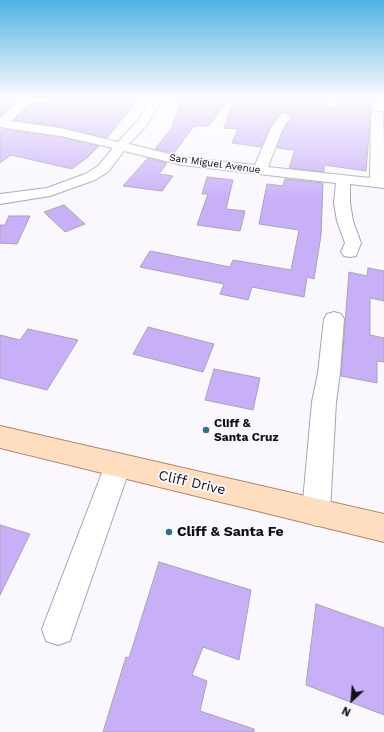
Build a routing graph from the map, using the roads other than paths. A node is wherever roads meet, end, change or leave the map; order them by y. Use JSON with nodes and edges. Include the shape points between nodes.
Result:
{"nodes":[{"id":1,"x":62,"y":132,"type":"edge"},
{"id":2,"x":134,"y":132,"type":"edge"},
{"id":3,"x":275,"y":132,"type":"edge"},
{"id":4,"x":377,"y":132,"type":"edge"},
{"id":5,"x":121,"y":146,"type":"junction"},
{"id":6,"x":260,"y":170,"type":"junction"},
{"id":7,"x":342,"y":180,"type":"junction"},
{"id":8,"x":380,"y":184,"type":"edge"},
{"id":9,"x":0,"y":199,"type":"edge"},
{"id":10,"x":350,"y":252,"type":"dead end"},
{"id":11,"x":334,"y":319,"type":"dead end"},
{"id":12,"x":0,"y":437,"type":"edge"},
{"id":13,"x":118,"y":465,"type":"junction"},
{"id":14,"x":316,"y":512,"type":"junction"},
{"id":15,"x":384,"y":528,"type":"edge"},
{"id":16,"x":58,"y":629,"type":"dead end"}],
"edges":[{"from":1,"to":5,"type":"street","name":"San Miguel Avenue"},
{"from":2,"to":5,"type":"street"},
{"from":3,"to":6,"type":"street"},
{"from":4,"to":8,"type":"street"},
{"from":5,"to":6,"type":"street","name":"San Miguel Avenue","via":[[182,161]]},
{"from":5,"to":9,"type":"street","via":[[103,168],[79,183],[50,192]]},
{"from":6,"to":7,"type":"street","name":"San Miguel Avenue"},
{"from":7,"to":8,"type":"street","name":"San Miguel Avenue"},
{"from":7,"to":10,"type":"street","via":[[345,221],[353,243]]},
{"from":11,"to":14,"type":"street","via":[[324,402]]},
{"from":12,"to":13,"type":"main road","name":"Cliff Drive"},
{"from":13,"to":14,"type":"main road","name":"Cliff Drive"},
{"from":13,"to":16,"type":"street"},
{"from":14,"to":15,"type":"main road","name":"Cliff Drive"}]}
